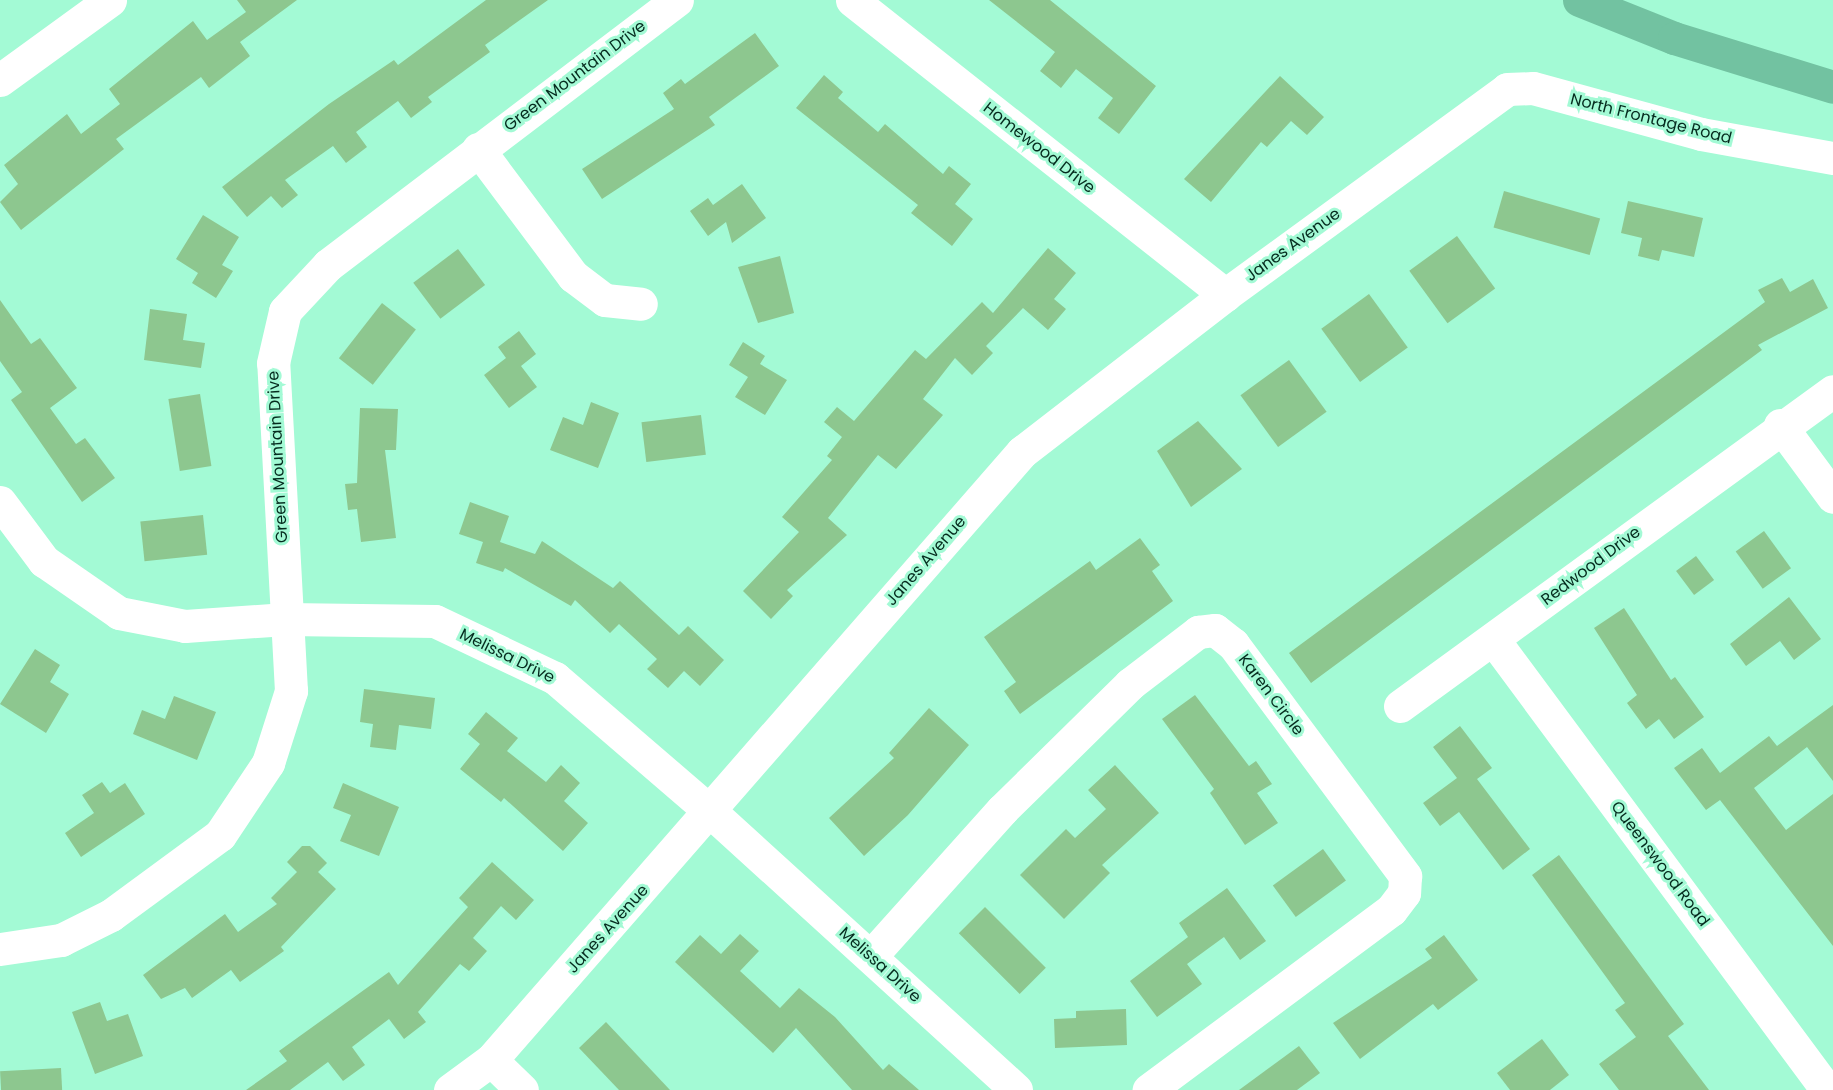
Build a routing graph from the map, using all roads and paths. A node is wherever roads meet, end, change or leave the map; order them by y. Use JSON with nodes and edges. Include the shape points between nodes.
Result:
{"nodes":[{"id":1,"x":110,"y":0,"type":"edge"},
{"id":2,"x":677,"y":0,"type":"edge"},
{"id":3,"x":852,"y":0,"type":"edge"},
{"id":4,"x":1579,"y":0,"type":"edge"},
{"id":5,"x":0,"y":80,"type":"edge"},
{"id":6,"x":1833,"y":87,"type":"edge"},
{"id":7,"x":1475,"y":111,"type":"joint"},
{"id":8,"x":478,"y":149,"type":"junction"},
{"id":9,"x":1833,"y":158,"type":"edge"},
{"id":10,"x":1225,"y":295,"type":"junction"},
{"id":11,"x":641,"y":304,"type":"dead end"},
{"id":12,"x":1833,"y":391,"type":"edge"},
{"id":13,"x":1780,"y":425,"type":"junction"},
{"id":14,"x":1833,"y":497,"type":"edge"},
{"id":15,"x":0,"y":502,"type":"edge"},
{"id":16,"x":286,"y":619,"type":"junction"},
{"id":17,"x":1493,"y":639,"type":"junction"},
{"id":18,"x":1400,"y":706,"type":"dead end"},
{"id":19,"x":712,"y":813,"type":"junction"},
{"id":20,"x":0,"y":949,"type":"edge"},
{"id":21,"x":871,"y":956,"type":"junction"},
{"id":22,"x":491,"y":1060,"type":"junction"},
{"id":23,"x":450,"y":1090,"type":"edge"},
{"id":24,"x":522,"y":1090,"type":"edge"},
{"id":25,"x":1016,"y":1090,"type":"edge"},
{"id":26,"x":1149,"y":1090,"type":"edge"},
{"id":27,"x":1827,"y":1090,"type":"edge"}],
"edges":[{"from":1,"to":5,"type":"street"},
{"from":2,"to":8,"type":"street","name":"Green Mountain Drive"},
{"from":3,"to":10,"type":"street","name":"Homewood Drive"},
{"from":4,"to":6,"type":"highway","via":[[1674,38]]},
{"from":7,"to":9,"type":"street","name":"North Frontage Road","via":[[1507,89],[1533,88],[1701,134]]},
{"from":7,"to":10,"type":"street","name":"Janes Avenue"},
{"from":8,"to":11,"type":"street","via":[[573,276],[605,300]]},
{"from":8,"to":16,"type":"street","name":"Green Mountain Drive","via":[[328,265],[285,311],[273,363]]},
{"from":10,"to":19,"type":"street","name":"Janes Avenue","via":[[1022,452]]},
{"from":12,"to":13,"type":"street","name":"Redwood Drive"},
{"from":13,"to":14,"type":"street"},
{"from":13,"to":17,"type":"street","name":"Redwood Drive"},
{"from":15,"to":16,"type":"street","name":"Melissa Drive","via":[[44,561],[119,613],[185,626]]},
{"from":16,"to":19,"type":"street","name":"Melissa Drive","via":[[435,621],[555,678]]},
{"from":16,"to":20,"type":"street","name":"Green Mountain Drive","via":[[291,691],[268,763],[220,836],[111,915],[60,940]]},
{"from":17,"to":18,"type":"street","name":"Redwood Drive"},
{"from":17,"to":27,"type":"street","name":"Queenswood Road"},
{"from":19,"to":21,"type":"street","name":"Melissa Drive"},
{"from":19,"to":22,"type":"street","name":"Janes Avenue"},
{"from":21,"to":25,"type":"street","name":"Melissa Drive"},
{"from":21,"to":26,"type":"street","name":"Karen Circle","via":[[1002,810],[1130,684],[1198,632],[1215,630],[1233,644],[1405,876],[1404,893],[1391,910]]},
{"from":22,"to":23,"type":"street","name":"Janes Avenue"},
{"from":22,"to":24,"type":"street"}]}
